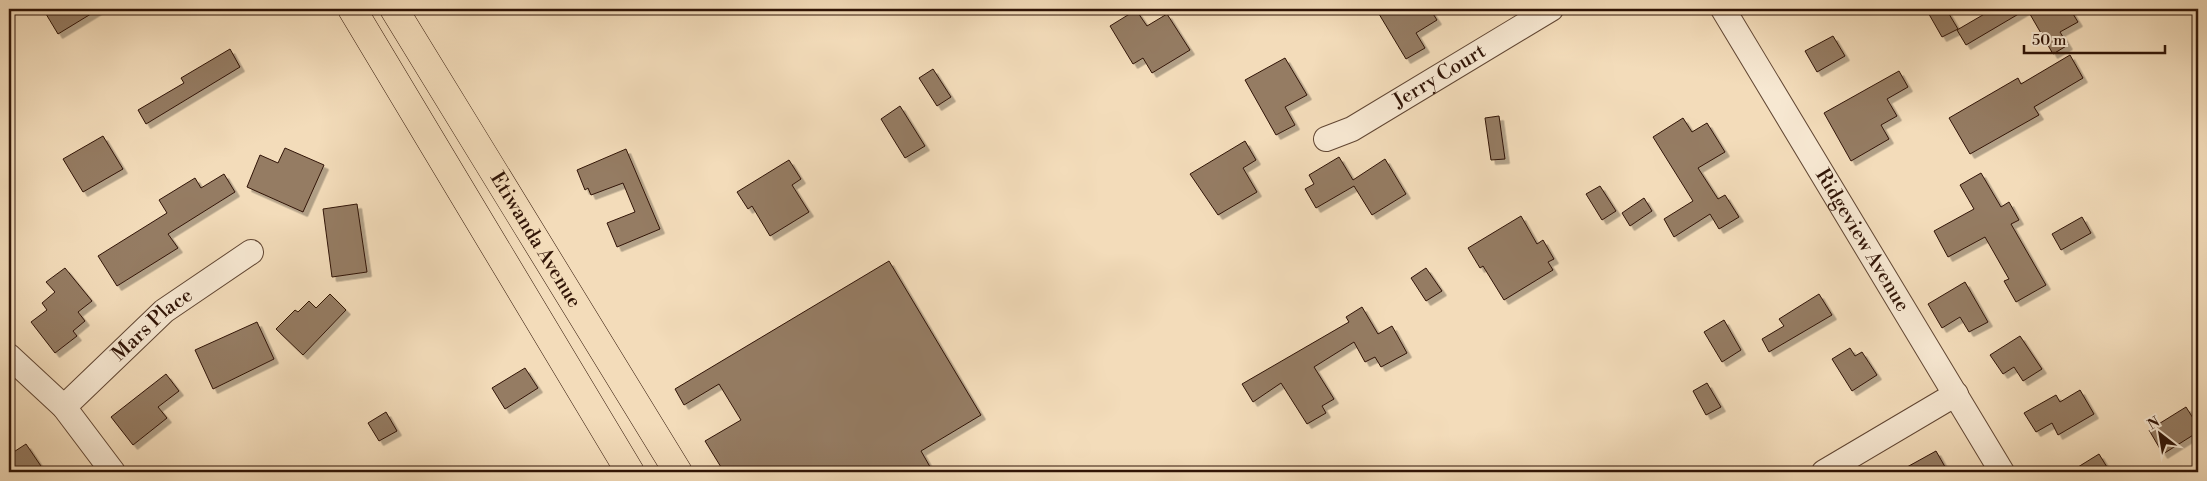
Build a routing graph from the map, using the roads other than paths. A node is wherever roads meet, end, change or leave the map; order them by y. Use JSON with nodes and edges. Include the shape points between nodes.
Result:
{"nodes":[{"id":1,"x":352,"y":9,"type":"edge"},
{"id":2,"x":394,"y":9,"type":"edge"},
{"id":3,"x":1551,"y":9,"type":"edge"},
{"id":4,"x":1723,"y":9,"type":"edge"},
{"id":5,"x":1326,"y":139,"type":"dead end"},
{"id":6,"x":251,"y":252,"type":"dead end"},
{"id":7,"x":9,"y":356,"type":"edge"},
{"id":8,"x":1956,"y":394,"type":"junction"},
{"id":9,"x":64,"y":407,"type":"junction"},
{"id":10,"x":113,"y":472,"type":"edge"},
{"id":11,"x":630,"y":472,"type":"edge"},
{"id":12,"x":678,"y":472,"type":"edge"},
{"id":13,"x":1824,"y":472,"type":"edge"},
{"id":14,"x":2002,"y":472,"type":"edge"}],
"edges":[{"from":1,"to":11,"type":"main road","name":"Etiwanda Avenue"},
{"from":2,"to":12,"type":"main road","name":"Etiwanda Avenue"},
{"from":3,"to":5,"type":"street","name":"Jerry Court","via":[[1352,129]]},
{"from":4,"to":8,"type":"street","name":"Ridgeview Avenue"},
{"from":6,"to":9,"type":"street","name":"Mars Place","via":[[164,311]]},
{"from":7,"to":9,"type":"street"},
{"from":8,"to":13,"type":"street"},
{"from":8,"to":14,"type":"street","name":"Ridgeview Avenue"},
{"from":9,"to":10,"type":"street"}]}
